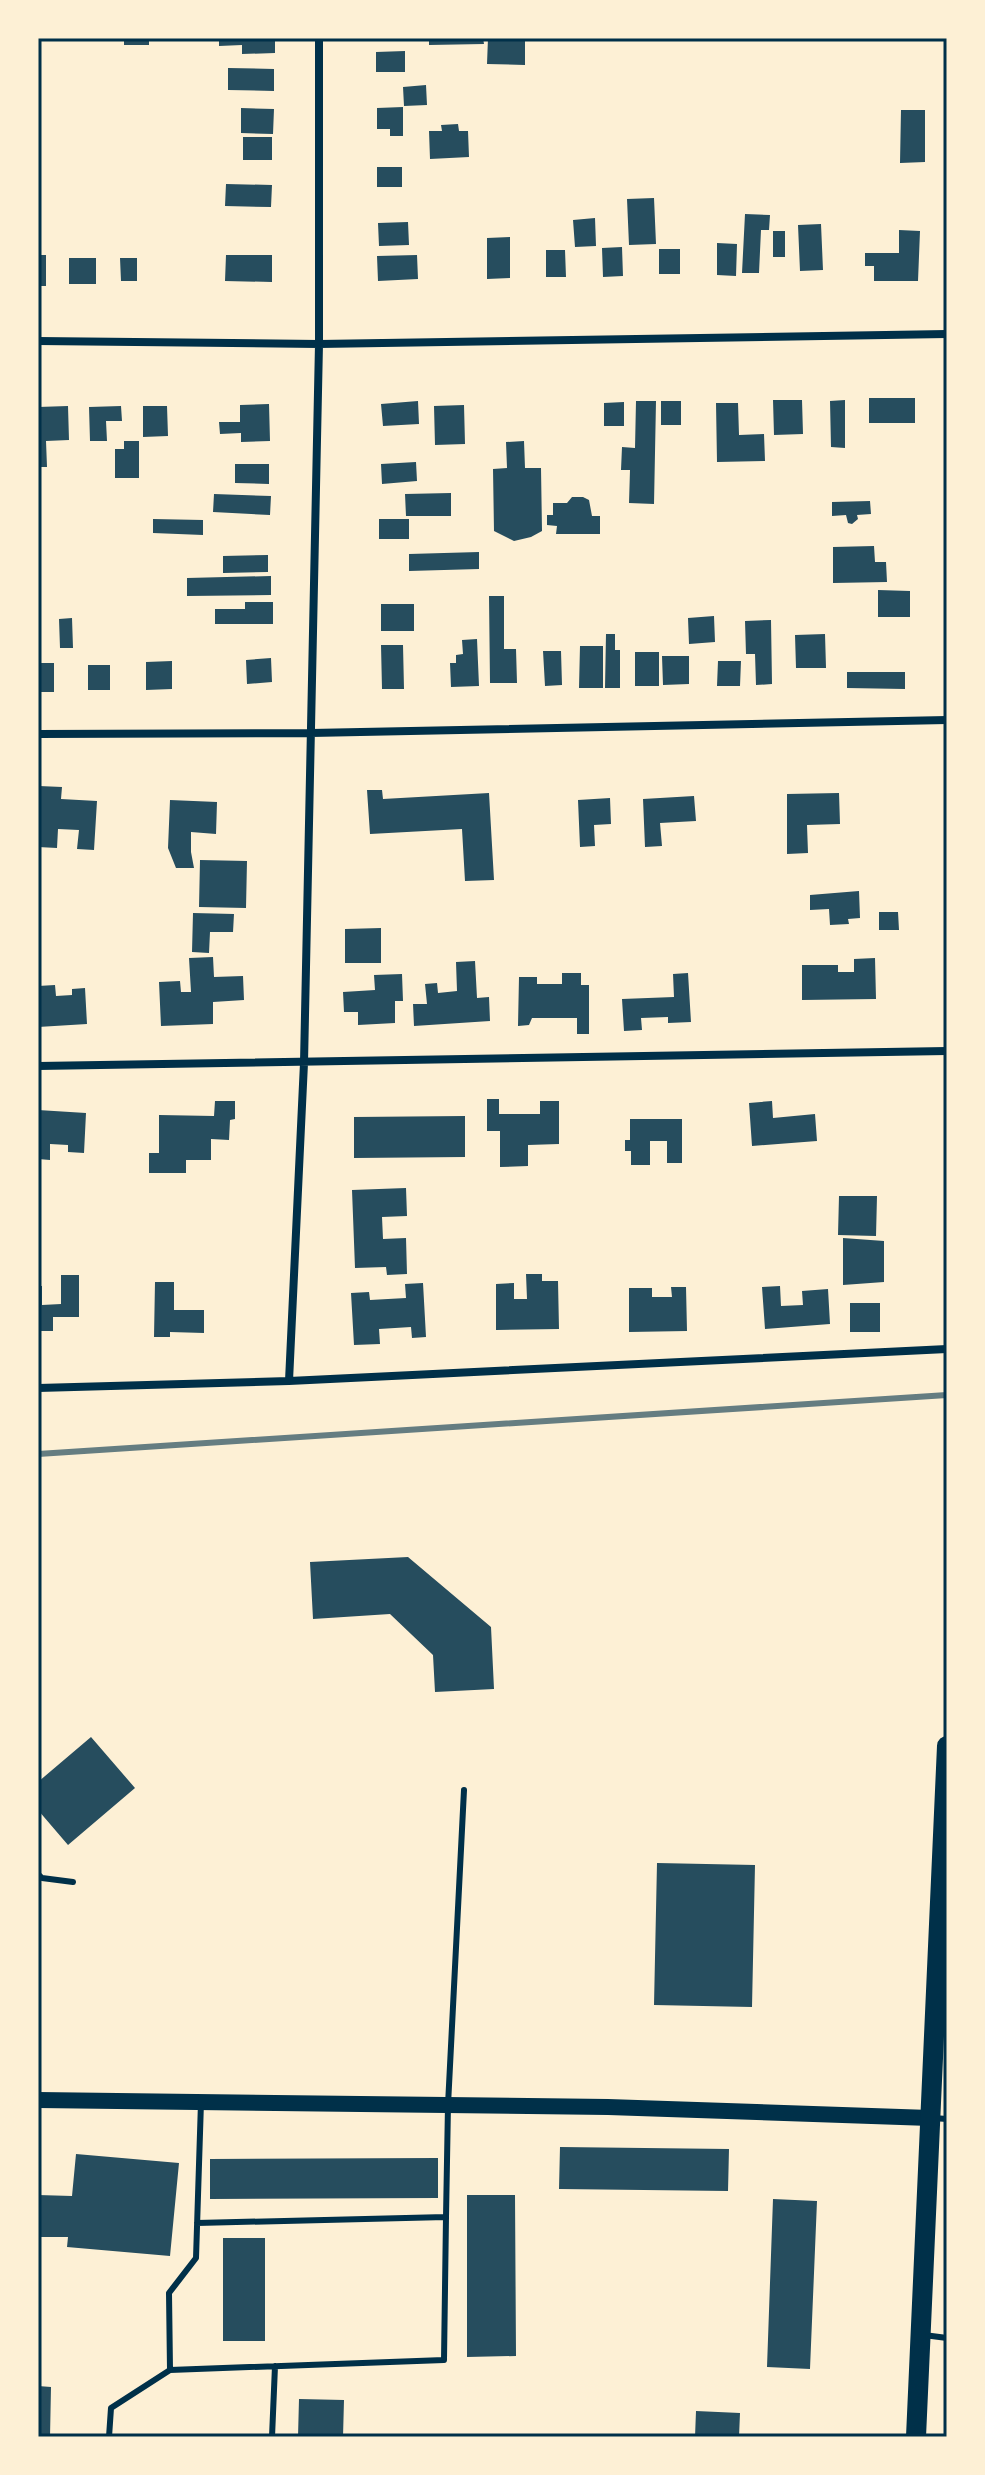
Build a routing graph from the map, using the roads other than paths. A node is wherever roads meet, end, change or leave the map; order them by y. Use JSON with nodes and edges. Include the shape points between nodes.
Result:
{"nodes":[{"id":1,"x":319,"y":38,"type":"edge"},
{"id":2,"x":947,"y":334,"type":"edge"},
{"id":3,"x":38,"y":341,"type":"edge"},
{"id":4,"x":319,"y":344,"type":"junction"},
{"id":5,"x":947,"y":720,"type":"edge"},
{"id":6,"x":311,"y":733,"type":"junction"},
{"id":7,"x":38,"y":734,"type":"edge"},
{"id":8,"x":947,"y":1051,"type":"edge"},
{"id":9,"x":304,"y":1063,"type":"junction"},
{"id":10,"x":38,"y":1066,"type":"edge"},
{"id":11,"x":947,"y":1349,"type":"edge"},
{"id":12,"x":289,"y":1381,"type":"junction"},
{"id":13,"x":38,"y":1388,"type":"edge"},
{"id":14,"x":947,"y":1746,"type":"edge"},
{"id":15,"x":464,"y":1790,"type":"dead end"},
{"id":16,"x":944,"y":1851,"type":"edge"},
{"id":17,"x":38,"y":1874,"type":"edge"},
{"id":18,"x":73,"y":1882,"type":"dead end"},
{"id":19,"x":38,"y":2100,"type":"edge"},
{"id":20,"x":201,"y":2102,"type":"junction"},
{"id":21,"x":448,"y":2105,"type":"junction"},
{"id":22,"x":938,"y":2118,"type":"edge"},
{"id":23,"x":446,"y":2217,"type":"junction"},
{"id":24,"x":197,"y":2223,"type":"junction"},
{"id":25,"x":920,"y":2335,"type":"junction"},
{"id":26,"x":947,"y":2338,"type":"edge"},
{"id":27,"x":275,"y":2366,"type":"junction"},
{"id":28,"x":170,"y":2370,"type":"junction"},
{"id":29,"x":109,"y":2437,"type":"edge"},
{"id":30,"x":272,"y":2437,"type":"edge"},
{"id":31,"x":916,"y":2437,"type":"edge"}],
"edges":[{"from":1,"to":4,"type":"street"},
{"from":2,"to":4,"type":"street"},
{"from":3,"to":4,"type":"street"},
{"from":4,"to":6,"type":"street"},
{"from":5,"to":6,"type":"street"},
{"from":6,"to":7,"type":"street"},
{"from":6,"to":9,"type":"street"},
{"from":8,"to":9,"type":"street"},
{"from":9,"to":10,"type":"street"},
{"from":9,"to":12,"type":"street"},
{"from":11,"to":12,"type":"street"},
{"from":12,"to":13,"type":"street"},
{"from":14,"to":16,"type":"main road"},
{"from":15,"to":21,"type":"lane"},
{"from":16,"to":22,"type":"main road"},
{"from":17,"to":18,"type":"lane"},
{"from":19,"to":20,"type":"main road"},
{"from":20,"to":21,"type":"main road"},
{"from":20,"to":24,"type":"lane"},
{"from":21,"to":22,"type":"main road"},
{"from":21,"to":23,"type":"lane"},
{"from":22,"to":25,"type":"main road"},
{"from":23,"to":24,"type":"lane"},
{"from":23,"to":27,"type":"lane","via":[[444,2360]]},
{"from":24,"to":28,"type":"lane","via":[[196,2258],[169,2293]]},
{"from":25,"to":26,"type":"lane"},
{"from":25,"to":31,"type":"main road"},
{"from":27,"to":28,"type":"lane"},
{"from":27,"to":30,"type":"lane"},
{"from":28,"to":29,"type":"lane","via":[[111,2408]]}]}
